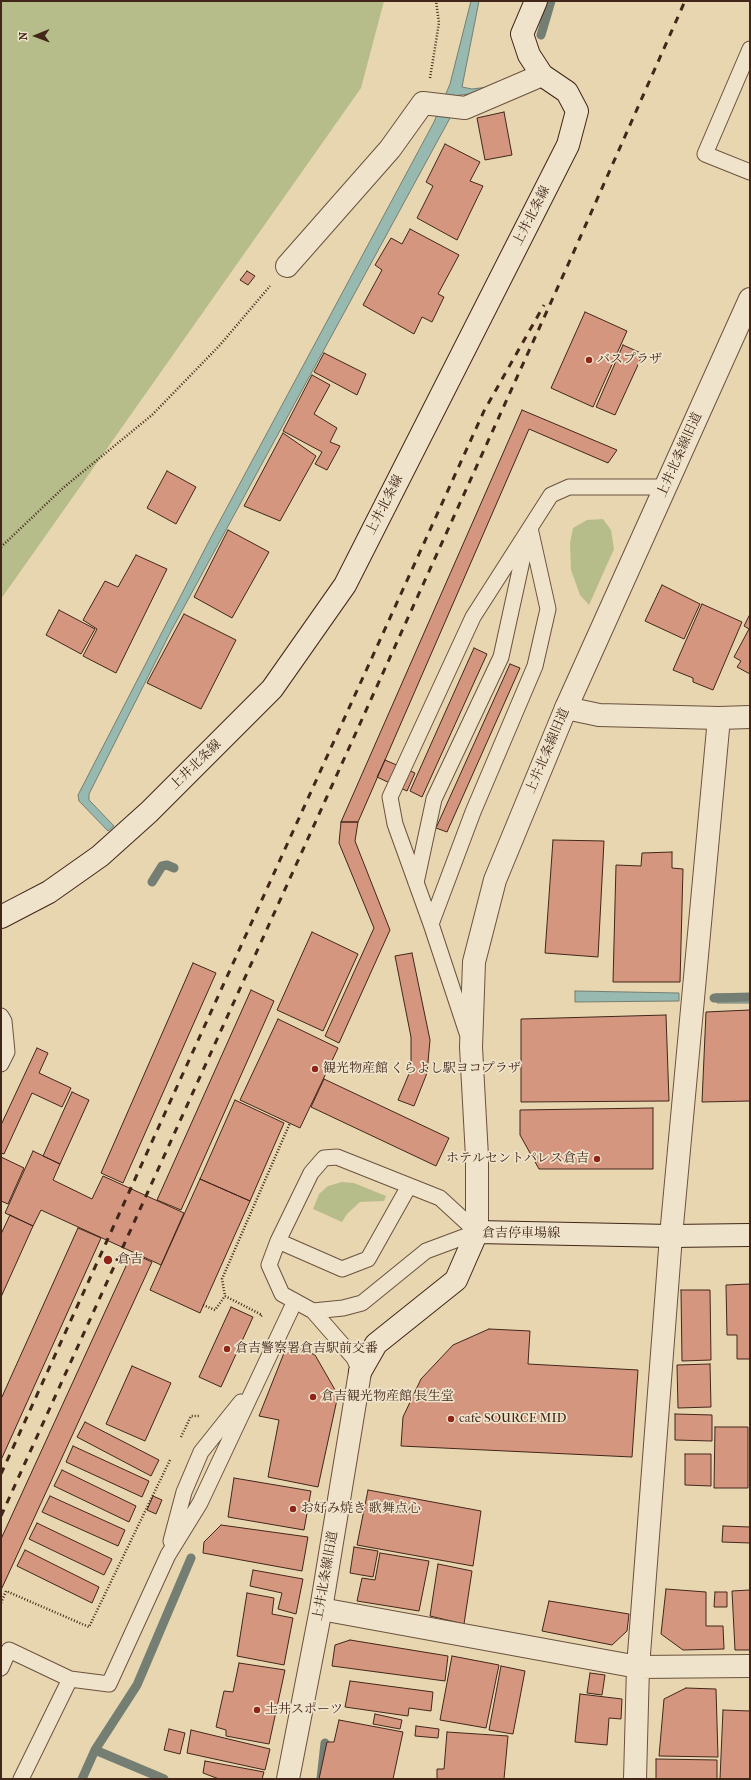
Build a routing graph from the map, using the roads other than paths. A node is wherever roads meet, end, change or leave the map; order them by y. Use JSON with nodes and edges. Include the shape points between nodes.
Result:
{"nodes":[{"id":1,"x":536,"y":1,"type":"edge"},
{"id":2,"x":750,"y":49,"type":"edge"},
{"id":3,"x":542,"y":75,"type":"junction"},
{"id":4,"x":750,"y":172,"type":"edge"},
{"id":5,"x":287,"y":266,"type":"road end"},
{"id":6,"x":750,"y":300,"type":"edge"},
{"id":7,"x":665,"y":487,"type":"junction"},
{"id":8,"x":530,"y":528,"type":"junction"},
{"id":9,"x":566,"y":708,"type":"junction"},
{"id":10,"x":750,"y":717,"type":"edge"},
{"id":11,"x":719,"y":718,"type":"junction"},
{"id":12,"x":416,"y":883,"type":"junction"},
{"id":13,"x":1,"y":917,"type":"edge"},
{"id":14,"x":431,"y":924,"type":"junction"},
{"id":15,"x":1,"y":1016,"type":"edge"},
{"id":16,"x":471,"y":1047,"type":"junction"},
{"id":17,"x":1,"y":1064,"type":"edge"},
{"id":18,"x":409,"y":1186,"type":"junction"},
{"id":19,"x":477,"y":1232,"type":"junction"},
{"id":20,"x":750,"y":1235,"type":"edge"},
{"id":21,"x":671,"y":1236,"type":"junction"},
{"id":22,"x":278,"y":1242,"type":"junction"},
{"id":23,"x":295,"y":1301,"type":"junction"},
{"id":24,"x":313,"y":1311,"type":"junction"},
{"id":25,"x":360,"y":1372,"type":"junction"},
{"id":26,"x":257,"y":1383,"type":"junction"},
{"id":27,"x":168,"y":1555,"type":"junction"},
{"id":28,"x":321,"y":1609,"type":"junction"},
{"id":29,"x":750,"y":1666,"type":"edge"},
{"id":30,"x":638,"y":1667,"type":"junction"},
{"id":31,"x":1,"y":1668,"type":"edge"},
{"id":32,"x":70,"y":1679,"type":"junction"},
{"id":33,"x":21,"y":1779,"type":"edge"},
{"id":34,"x":288,"y":1779,"type":"edge"},
{"id":35,"x":634,"y":1779,"type":"edge"}],
"edges":[{"from":1,"to":3,"type":"street","name":"上井北条線","via":[[522,34],[529,55]]},
{"from":2,"to":4,"type":"lane","via":[[705,154]]},
{"from":3,"to":5,"type":"street","via":[[465,108],[423,103],[390,149]]},
{"from":3,"to":13,"type":"street","name":"上井北条線","via":[[567,92],[577,111],[568,145],[345,585],[272,689],[149,812],[100,856],[49,892]]},
{"from":6,"to":7,"type":"street","name":"上井北条線旧道"},
{"from":7,"to":8,"type":"lane","via":[[569,487],[551,495]]},
{"from":7,"to":9,"type":"street","name":"上井北条線旧道"},
{"from":8,"to":12,"type":"lane","via":[[501,657],[434,799]]},
{"from":8,"to":12,"type":"lane","via":[[473,617],[390,797],[395,824]]},
{"from":8,"to":14,"type":"lane","via":[[548,609],[535,666],[473,812]]},
{"from":9,"to":11,"type":"street","via":[[599,715]]},
{"from":9,"to":16,"type":"street","name":"上井北条線旧道","via":[[495,880],[474,962]]},
{"from":10,"to":11,"type":"street"},
{"from":11,"to":21,"type":"street"},
{"from":12,"to":14,"type":"lane"},
{"from":14,"to":16,"type":"lane"},
{"from":15,"to":17,"type":"lane","via":[[7,1034],[7,1052]]},
{"from":16,"to":19,"type":"street","name":"上井北条線旧道","via":[[478,1157]]},
{"from":18,"to":19,"type":"lane","via":[[440,1198]]},
{"from":18,"to":22,"type":"lane","via":[[368,1259],[342,1269]]},
{"from":18,"to":22,"type":"lane","via":[[337,1157],[324,1158],[311,1173]]},
{"from":19,"to":21,"type":"street","name":"倉吉停車場線"},
{"from":19,"to":24,"type":"lane","via":[[426,1251],[362,1303]]},
{"from":19,"to":25,"type":"street","name":"倉吉停車場線","via":[[456,1280],[376,1344]]},
{"from":20,"to":21,"type":"street","name":"倉吉停車場線"},
{"from":21,"to":30,"type":"street"},
{"from":22,"to":23,"type":"lane","via":[[269,1265],[282,1294]]},
{"from":23,"to":24,"type":"lane"},
{"from":23,"to":26,"type":"lane"},
{"from":24,"to":25,"type":"lane","via":[[354,1358]]},
{"from":25,"to":28,"type":"street","name":"上井北条線旧道"},
{"from":26,"to":27,"type":"lane","via":[[200,1503]]},
{"from":26,"to":27,"type":"lane","via":[[201,1452],[184,1492]]},
{"from":27,"to":32,"type":"lane","via":[[109,1684]]},
{"from":28,"to":30,"type":"street"},
{"from":28,"to":34,"type":"street","name":"上井北条線旧道"},
{"from":29,"to":30,"type":"street"},
{"from":30,"to":35,"type":"street"},
{"from":31,"to":32,"type":"lane","via":[[9,1650]]},
{"from":32,"to":33,"type":"lane"}]}
